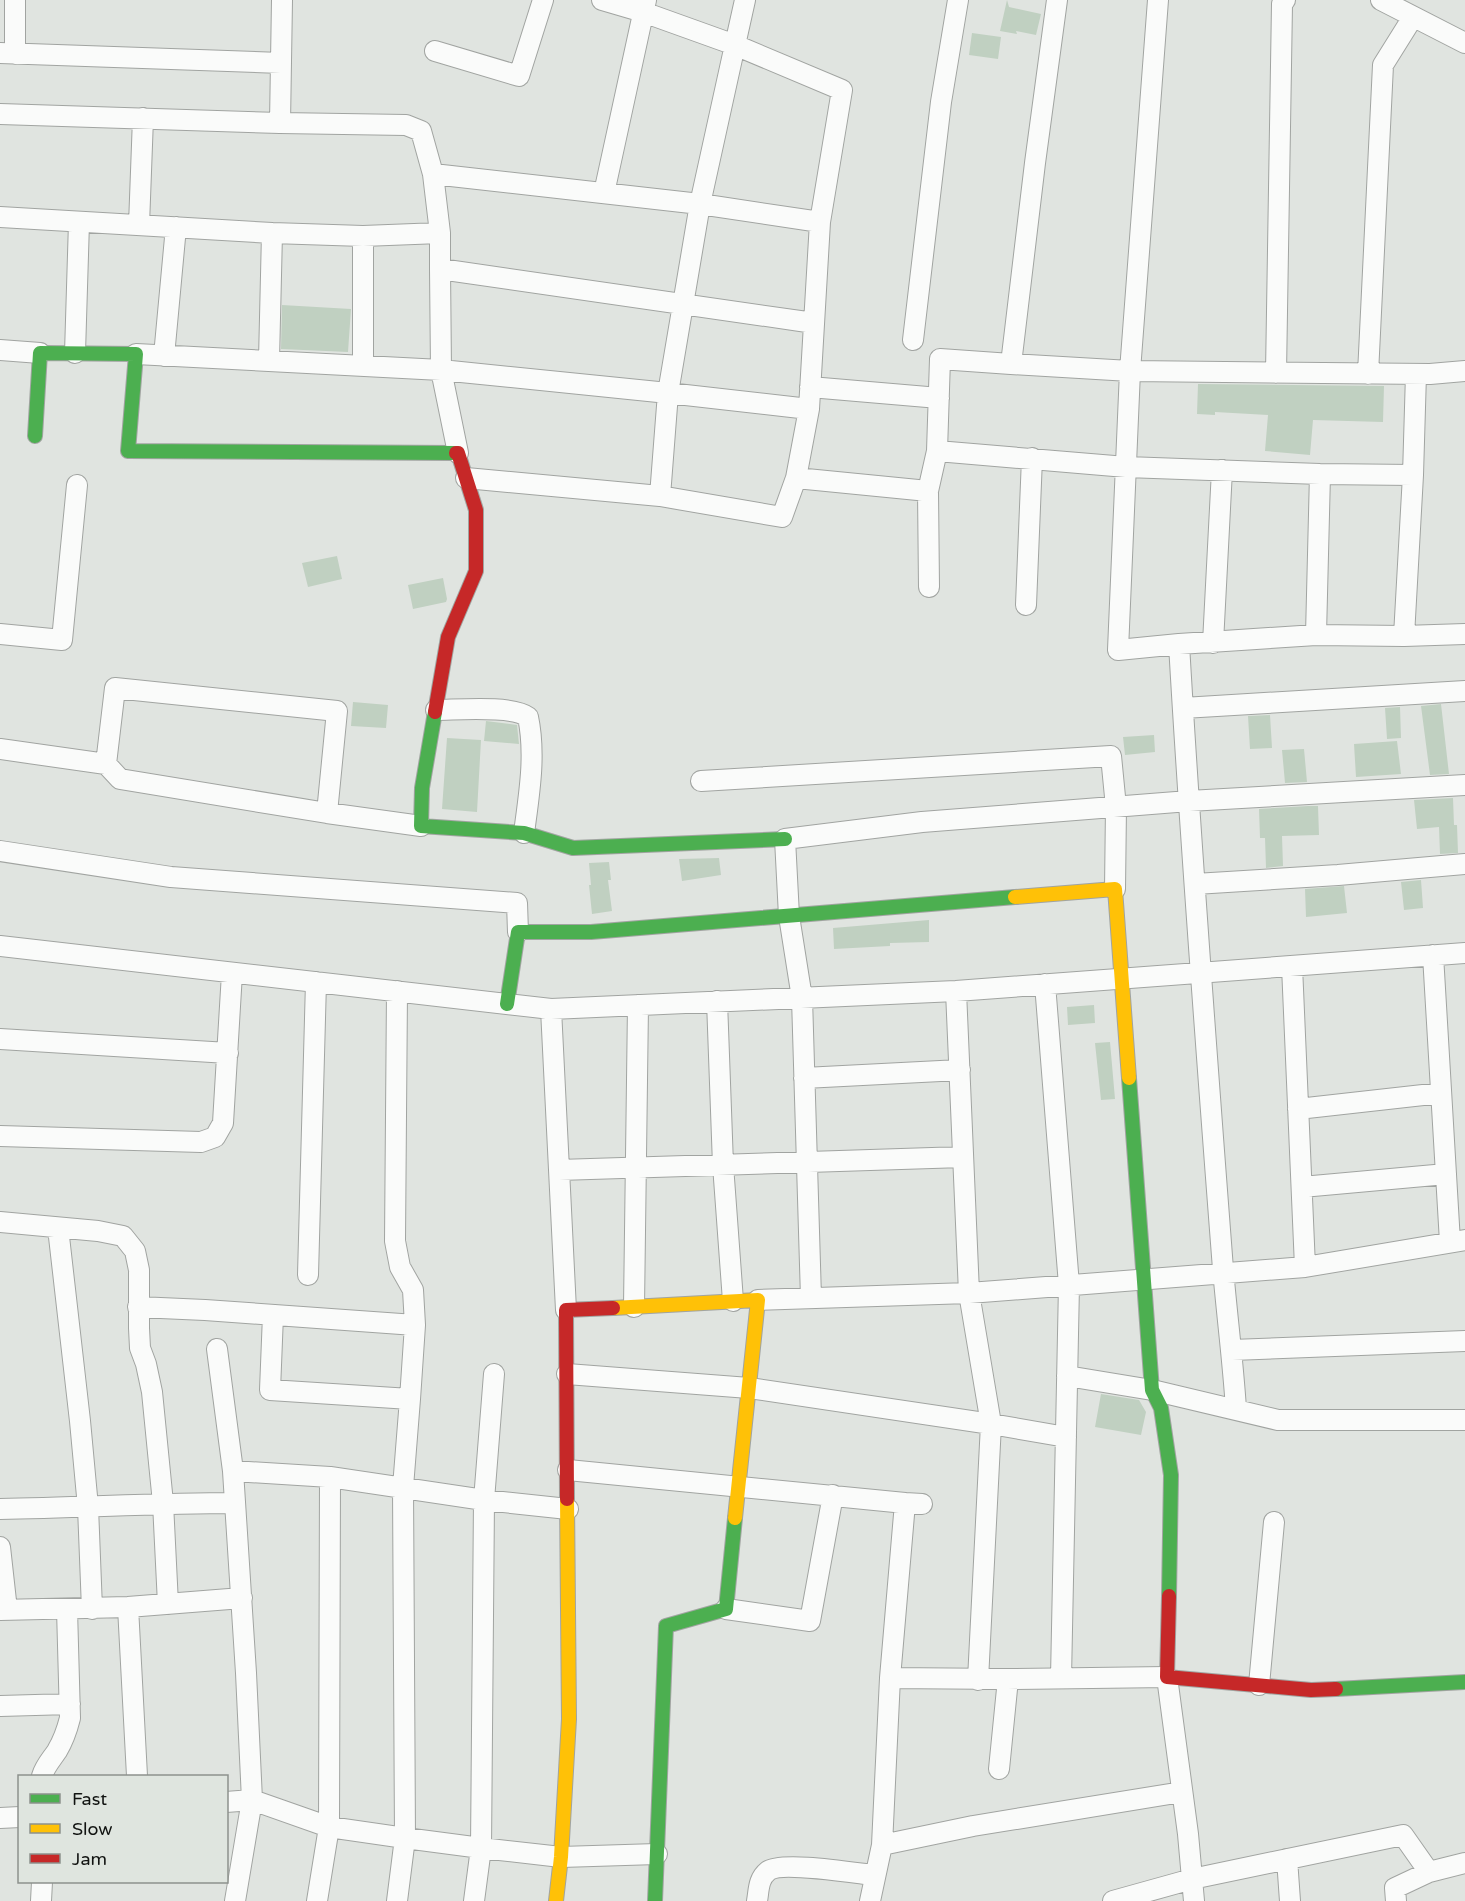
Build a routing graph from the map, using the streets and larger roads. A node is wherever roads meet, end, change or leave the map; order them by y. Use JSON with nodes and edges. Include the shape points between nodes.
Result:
{"nodes":[{"id":1,"x":15,"y":0,"type":"edge"},
{"id":2,"x":282,"y":0,"type":"edge"},
{"id":3,"x":543,"y":0,"type":"edge"},
{"id":4,"x":602,"y":0,"type":"edge"},
{"id":5,"x":745,"y":0,"type":"edge"},
{"id":6,"x":958,"y":0,"type":"edge"},
{"id":7,"x":1058,"y":0,"type":"edge"},
{"id":8,"x":1158,"y":0,"type":"edge"},
{"id":9,"x":1285,"y":0,"type":"edge"},
{"id":10,"x":1382,"y":0,"type":"edge"},
{"id":11,"x":644,"y":6,"type":"edge"},
{"id":12,"x":1413,"y":17,"type":"junction"},
{"id":13,"x":1465,"y":43,"type":"edge"},
{"id":14,"x":735,"y":45,"type":"junction"},
{"id":15,"x":435,"y":51,"type":"dead end"},
{"id":16,"x":8,"y":54,"type":"edge"},
{"id":17,"x":281,"y":63,"type":"junction"},
{"id":18,"x":0,"y":114,"type":"edge"},
{"id":19,"x":143,"y":118,"type":"junction"},
{"id":20,"x":280,"y":123,"type":"junction"},
{"id":21,"x":433,"y":174,"type":"junction"},
{"id":22,"x":603,"y":193,"type":"junction"},
{"id":23,"x":700,"y":204,"type":"junction"},
{"id":24,"x":0,"y":217,"type":"edge"},
{"id":25,"x":79,"y":222,"type":"junction"},
{"id":26,"x":820,"y":222,"type":"junction"},
{"id":27,"x":139,"y":225,"type":"junction"},
{"id":28,"x":176,"y":227,"type":"junction"},
{"id":29,"x":272,"y":233,"type":"junction"},
{"id":30,"x":440,"y":233,"type":"junction"},
{"id":31,"x":363,"y":236,"type":"junction"},
{"id":32,"x":440,"y":269,"type":"junction"},
{"id":33,"x":682,"y":304,"type":"junction"},
{"id":34,"x":814,"y":323,"type":"junction"},
{"id":35,"x":913,"y":340,"type":"dead end"},
{"id":36,"x":0,"y":350,"type":"edge"},
{"id":37,"x":39,"y":353,"type":"junction"},
{"id":38,"x":75,"y":353,"type":"junction"},
{"id":39,"x":136,"y":354,"type":"junction"},
{"id":40,"x":164,"y":356,"type":"junction"},
{"id":41,"x":269,"y":360,"type":"junction"},
{"id":42,"x":1011,"y":364,"type":"junction"},
{"id":43,"x":363,"y":365,"type":"junction"},
{"id":44,"x":441,"y":370,"type":"junction"},
{"id":45,"x":1130,"y":371,"type":"junction"},
{"id":46,"x":1465,"y":371,"type":"edge"},
{"id":47,"x":1276,"y":373,"type":"junction"},
{"id":48,"x":1368,"y":374,"type":"junction"},
{"id":49,"x":1416,"y":374,"type":"junction"},
{"id":50,"x":810,"y":387,"type":"junction"},
{"id":51,"x":668,"y":393,"type":"junction"},
{"id":52,"x":939,"y":398,"type":"junction"},
{"id":53,"x":808,"y":409,"type":"junction"},
{"id":54,"x":35,"y":436,"type":"dead end"},
{"id":55,"x":937,"y":451,"type":"junction"},
{"id":56,"x":458,"y":453,"type":"junction"},
{"id":57,"x":1032,"y":458,"type":"junction"},
{"id":58,"x":1126,"y":467,"type":"junction"},
{"id":59,"x":1222,"y":470,"type":"junction"},
{"id":60,"x":1320,"y":474,"type":"junction"},
{"id":61,"x":1413,"y":475,"type":"junction"},
{"id":62,"x":466,"y":478,"type":"junction"},
{"id":63,"x":796,"y":478,"type":"junction"},
{"id":64,"x":77,"y":485,"type":"dead end"},
{"id":65,"x":928,"y":491,"type":"junction"},
{"id":66,"x":660,"y":496,"type":"junction"},
{"id":67,"x":929,"y":587,"type":"dead end"},
{"id":68,"x":1026,"y":605,"type":"dead end"},
{"id":69,"x":0,"y":634,"type":"edge"},
{"id":70,"x":1465,"y":634,"type":"edge"},
{"id":71,"x":1316,"y":635,"type":"junction"},
{"id":72,"x":1404,"y":636,"type":"junction"},
{"id":73,"x":1213,"y":643,"type":"junction"},
{"id":74,"x":1179,"y":644,"type":"junction"},
{"id":75,"x":1465,"y":691,"type":"edge"},
{"id":76,"x":1183,"y":708,"type":"junction"},
{"id":77,"x":436,"y":710,"type":"junction"},
{"id":78,"x":0,"y":749,"type":"edge"},
{"id":79,"x":106,"y":764,"type":"junction"},
{"id":80,"x":701,"y":781,"type":"dead end"},
{"id":81,"x":1465,"y":784,"type":"edge"},
{"id":82,"x":1189,"y":801,"type":"junction"},
{"id":83,"x":1116,"y":807,"type":"junction"},
{"id":84,"x":327,"y":813,"type":"junction"},
{"id":85,"x":421,"y":826,"type":"junction"},
{"id":86,"x":524,"y":833,"type":"junction"},
{"id":87,"x":785,"y":839,"type":"junction"},
{"id":88,"x":0,"y":851,"type":"edge"},
{"id":89,"x":1465,"y":864,"type":"edge"},
{"id":90,"x":1195,"y":884,"type":"junction"},
{"id":91,"x":1116,"y":889,"type":"junction"},
{"id":92,"x":789,"y":916,"type":"junction"},
{"id":93,"x":518,"y":932,"type":"junction"},
{"id":94,"x":0,"y":946,"type":"edge"},
{"id":95,"x":1465,"y":953,"type":"edge"},
{"id":96,"x":1433,"y":955,"type":"junction"},
{"id":97,"x":1292,"y":966,"type":"junction"},
{"id":98,"x":1201,"y":972,"type":"junction"},
{"id":99,"x":232,"y":973,"type":"junction"},
{"id":100,"x":1122,"y":978,"type":"junction"},
{"id":101,"x":316,"y":982,"type":"junction"},
{"id":102,"x":1045,"y":984,"type":"junction"},
{"id":103,"x":398,"y":991,"type":"junction"},
{"id":104,"x":956,"y":991,"type":"junction"},
{"id":105,"x":802,"y":998,"type":"junction"},
{"id":106,"x":717,"y":1001,"type":"junction"},
{"id":107,"x":507,"y":1004,"type":"junction"},
{"id":108,"x":638,"y":1005,"type":"junction"},
{"id":109,"x":551,"y":1009,"type":"junction"},
{"id":110,"x":0,"y":1039,"type":"edge"},
{"id":111,"x":228,"y":1053,"type":"junction"},
{"id":112,"x":960,"y":1070,"type":"junction"},
{"id":113,"x":804,"y":1078,"type":"junction"},
{"id":114,"x":1441,"y":1093,"type":"junction"},
{"id":115,"x":1298,"y":1109,"type":"junction"},
{"id":116,"x":0,"y":1136,"type":"edge"},
{"id":117,"x":963,"y":1157,"type":"junction"},
{"id":118,"x":807,"y":1162,"type":"junction"},
{"id":119,"x":723,"y":1165,"type":"junction"},
{"id":120,"x":636,"y":1168,"type":"junction"},
{"id":121,"x":559,"y":1170,"type":"junction"},
{"id":122,"x":1446,"y":1174,"type":"junction"},
{"id":123,"x":1302,"y":1187,"type":"junction"},
{"id":124,"x":0,"y":1222,"type":"edge"},
{"id":125,"x":58,"y":1228,"type":"junction"},
{"id":126,"x":1458,"y":1241,"type":"edge"},
{"id":127,"x":1305,"y":1267,"type":"junction"},
{"id":128,"x":1223,"y":1273,"type":"junction"},
{"id":129,"x":308,"y":1275,"type":"dead end"},
{"id":130,"x":1143,"y":1279,"type":"junction"},
{"id":131,"x":1069,"y":1285,"type":"junction"},
{"id":132,"x":969,"y":1293,"type":"junction"},
{"id":133,"x":811,"y":1298,"type":"junction"},
{"id":134,"x":758,"y":1300,"type":"junction"},
{"id":135,"x":734,"y":1301,"type":"junction"},
{"id":136,"x":138,"y":1307,"type":"junction"},
{"id":137,"x":634,"y":1307,"type":"junction"},
{"id":138,"x":566,"y":1310,"type":"junction"},
{"id":139,"x":273,"y":1315,"type":"junction"},
{"id":140,"x":415,"y":1325,"type":"junction"},
{"id":141,"x":1465,"y":1341,"type":"edge"},
{"id":142,"x":216,"y":1349,"type":"dead end"},
{"id":143,"x":1232,"y":1350,"type":"junction"},
{"id":144,"x":494,"y":1374,"type":"dead end"},
{"id":145,"x":567,"y":1374,"type":"junction"},
{"id":146,"x":1067,"y":1376,"type":"junction"},
{"id":147,"x":749,"y":1388,"type":"junction"},
{"id":148,"x":1152,"y":1390,"type":"junction"},
{"id":149,"x":410,"y":1399,"type":"junction"},
{"id":150,"x":1236,"y":1409,"type":"junction"},
{"id":151,"x":1465,"y":1420,"type":"edge"},
{"id":152,"x":991,"y":1424,"type":"junction"},
{"id":153,"x":1066,"y":1437,"type":"junction"},
{"id":154,"x":568,"y":1470,"type":"junction"},
{"id":155,"x":233,"y":1471,"type":"junction"},
{"id":156,"x":330,"y":1477,"type":"junction"},
{"id":157,"x":739,"y":1486,"type":"junction"},
{"id":158,"x":403,"y":1487,"type":"junction"},
{"id":159,"x":834,"y":1495,"type":"junction"},
{"id":160,"x":484,"y":1500,"type":"junction"},
{"id":161,"x":163,"y":1503,"type":"junction"},
{"id":162,"x":234,"y":1503,"type":"junction"},
{"id":163,"x":88,"y":1507,"type":"junction"},
{"id":164,"x":0,"y":1509,"type":"edge"},
{"id":165,"x":568,"y":1509,"type":"junction"},
{"id":166,"x":1274,"y":1522,"type":"dead end"},
{"id":167,"x":0,"y":1547,"type":"edge"},
{"id":168,"x":242,"y":1598,"type":"junction"},
{"id":169,"x":168,"y":1604,"type":"junction"},
{"id":170,"x":128,"y":1607,"type":"junction"},
{"id":171,"x":92,"y":1608,"type":"junction"},
{"id":172,"x":67,"y":1609,"type":"junction"},
{"id":173,"x":726,"y":1609,"type":"junction"},
{"id":174,"x":4,"y":1610,"type":"edge"},
{"id":175,"x":1167,"y":1677,"type":"junction"},
{"id":176,"x":890,"y":1678,"type":"junction"},
{"id":177,"x":1061,"y":1678,"type":"junction"},
{"id":178,"x":978,"y":1680,"type":"junction"},
{"id":179,"x":1008,"y":1680,"type":"junction"},
{"id":180,"x":1465,"y":1682,"type":"edge"},
{"id":181,"x":1259,"y":1685,"type":"junction"},
{"id":182,"x":70,"y":1704,"type":"junction"},
{"id":183,"x":0,"y":1706,"type":"edge"},
{"id":184,"x":999,"y":1769,"type":"dead end"},
{"id":185,"x":42,"y":1775,"type":"edge"},
{"id":186,"x":137,"y":1775,"type":"edge"},
{"id":187,"x":1182,"y":1792,"type":"junction"},
{"id":188,"x":252,"y":1800,"type":"junction"},
{"id":189,"x":228,"y":1802,"type":"edge"},
{"id":190,"x":18,"y":1817,"type":"edge"},
{"id":191,"x":0,"y":1818,"type":"edge"},
{"id":192,"x":329,"y":1827,"type":"junction"},
{"id":193,"x":405,"y":1838,"type":"junction"},
{"id":194,"x":882,"y":1845,"type":"junction"},
{"id":195,"x":481,"y":1848,"type":"junction"},
{"id":196,"x":657,"y":1854,"type":"junction"},
{"id":197,"x":561,"y":1857,"type":"junction"},
{"id":198,"x":1287,"y":1859,"type":"junction"},
{"id":199,"x":1465,"y":1863,"type":"edge"},
{"id":200,"x":1429,"y":1872,"type":"junction"},
{"id":201,"x":874,"y":1875,"type":"junction"},
{"id":202,"x":1192,"y":1880,"type":"junction"},
{"id":203,"x":42,"y":1883,"type":"edge"},
{"id":204,"x":41,"y":1901,"type":"edge"},
{"id":205,"x":235,"y":1901,"type":"edge"},
{"id":206,"x":317,"y":1901,"type":"edge"},
{"id":207,"x":397,"y":1901,"type":"edge"},
{"id":208,"x":474,"y":1901,"type":"edge"},
{"id":209,"x":556,"y":1901,"type":"edge"},
{"id":210,"x":655,"y":1901,"type":"edge"},
{"id":211,"x":757,"y":1901,"type":"edge"},
{"id":212,"x":870,"y":1901,"type":"edge"},
{"id":213,"x":1113,"y":1901,"type":"edge"},
{"id":214,"x":1194,"y":1901,"type":"edge"},
{"id":215,"x":1290,"y":1901,"type":"edge"},
{"id":216,"x":1396,"y":1901,"type":"edge"}],
"edges":[{"from":1,"to":16,"type":"street"},
{"from":2,"to":17,"type":"street"},
{"from":3,"to":15,"type":"street","via":[[519,76]]},
{"from":4,"to":11,"type":"street"},
{"from":5,"to":14,"type":"street"},
{"from":6,"to":35,"type":"street","via":[[941,102]]},
{"from":7,"to":42,"type":"street"},
{"from":8,"to":45,"type":"street"},
{"from":9,"to":47,"type":"street"},
{"from":10,"to":12,"type":"street"},
{"from":11,"to":14,"type":"street"},
{"from":11,"to":22,"type":"street"},
{"from":12,"to":13,"type":"street"},
{"from":12,"to":48,"type":"street","via":[[1383,65]]},
{"from":14,"to":23,"type":"street"},
{"from":14,"to":26,"type":"street","via":[[842,90]]},
{"from":16,"to":17,"type":"street"},
{"from":17,"to":20,"type":"street"},
{"from":18,"to":19,"type":"street"},
{"from":19,"to":20,"type":"street"},
{"from":19,"to":27,"type":"street"},
{"from":20,"to":21,"type":"street","via":[[406,125],[421,131]]},
{"from":21,"to":22,"type":"street"},
{"from":21,"to":30,"type":"street"},
{"from":22,"to":23,"type":"street"},
{"from":23,"to":26,"type":"street"},
{"from":23,"to":33,"type":"street"},
{"from":24,"to":25,"type":"street"},
{"from":25,"to":27,"type":"street"},
{"from":25,"to":38,"type":"street"},
{"from":26,"to":34,"type":"street"},
{"from":27,"to":28,"type":"street"},
{"from":28,"to":29,"type":"street"},
{"from":28,"to":40,"type":"street"},
{"from":29,"to":31,"type":"street"},
{"from":29,"to":41,"type":"street"},
{"from":30,"to":31,"type":"street"},
{"from":30,"to":32,"type":"street"},
{"from":31,"to":43,"type":"street"},
{"from":32,"to":33,"type":"street"},
{"from":32,"to":44,"type":"street"},
{"from":33,"to":34,"type":"street"},
{"from":33,"to":51,"type":"street"},
{"from":34,"to":50,"type":"street"},
{"from":36,"to":37,"type":"street"},
{"from":37,"to":38,"type":"street"},
{"from":37,"to":54,"type":"street"},
{"from":38,"to":39,"type":"street"},
{"from":39,"to":40,"type":"street"},
{"from":39,"to":56,"type":"street","via":[[128,451]]},
{"from":40,"to":41,"type":"street"},
{"from":41,"to":43,"type":"street"},
{"from":42,"to":45,"type":"street"},
{"from":42,"to":52,"type":"street","via":[[940,359]]},
{"from":43,"to":44,"type":"street"},
{"from":44,"to":51,"type":"street"},
{"from":44,"to":56,"type":"street"},
{"from":45,"to":47,"type":"street"},
{"from":45,"to":58,"type":"street"},
{"from":46,"to":49,"type":"street"},
{"from":47,"to":48,"type":"street"},
{"from":48,"to":49,"type":"street"},
{"from":49,"to":61,"type":"street"},
{"from":50,"to":52,"type":"street"},
{"from":50,"to":53,"type":"street"},
{"from":51,"to":53,"type":"street"},
{"from":51,"to":66,"type":"street"},
{"from":52,"to":55,"type":"street"},
{"from":53,"to":63,"type":"street"},
{"from":55,"to":57,"type":"street"},
{"from":55,"to":65,"type":"street"},
{"from":56,"to":62,"type":"street"},
{"from":57,"to":58,"type":"street"},
{"from":57,"to":68,"type":"street"},
{"from":58,"to":59,"type":"street"},
{"from":58,"to":74,"type":"street","via":[[1118,650]]},
{"from":59,"to":60,"type":"street"},
{"from":59,"to":73,"type":"street"},
{"from":60,"to":61,"type":"street"},
{"from":60,"to":71,"type":"street"},
{"from":61,"to":72,"type":"street"},
{"from":62,"to":66,"type":"street"},
{"from":62,"to":77,"type":"street","via":[[476,510],[476,571],[448,637]]},
{"from":63,"to":65,"type":"street"},
{"from":63,"to":66,"type":"street","via":[[782,517]]},
{"from":64,"to":69,"type":"street","via":[[62,640]]},
{"from":65,"to":67,"type":"street"},
{"from":70,"to":72,"type":"street"},
{"from":71,"to":72,"type":"street"},
{"from":71,"to":73,"type":"street"},
{"from":73,"to":74,"type":"street"},
{"from":74,"to":76,"type":"street"},
{"from":75,"to":76,"type":"street"},
{"from":76,"to":82,"type":"street"},
{"from":77,"to":85,"type":"street","via":[[422,788]]},
{"from":77,"to":86,"type":"street","via":[[507,710],[528,717],[532,736]]},
{"from":78,"to":79,"type":"street"},
{"from":79,"to":84,"type":"street","via":[[120,779]]},
{"from":79,"to":84,"type":"street","via":[[115,688],[337,711]]},
{"from":80,"to":83,"type":"street","via":[[1111,756]]},
{"from":81,"to":82,"type":"street"},
{"from":82,"to":83,"type":"street"},
{"from":82,"to":90,"type":"street"},
{"from":83,"to":87,"type":"street","via":[[922,822]]},
{"from":83,"to":91,"type":"street"},
{"from":84,"to":85,"type":"street"},
{"from":85,"to":86,"type":"street"},
{"from":86,"to":87,"type":"street","via":[[573,848]]},
{"from":87,"to":92,"type":"street"},
{"from":88,"to":93,"type":"street","via":[[171,877],[517,903]]},
{"from":89,"to":90,"type":"street"},
{"from":90,"to":98,"type":"street"},
{"from":91,"to":92,"type":"street"},
{"from":91,"to":100,"type":"street"},
{"from":92,"to":93,"type":"street","via":[[591,932]]},
{"from":92,"to":105,"type":"street"},
{"from":93,"to":107,"type":"street"},
{"from":94,"to":99,"type":"street"},
{"from":95,"to":96,"type":"street"},
{"from":96,"to":97,"type":"street"},
{"from":96,"to":114,"type":"street"},
{"from":97,"to":98,"type":"street"},
{"from":97,"to":115,"type":"street"},
{"from":98,"to":100,"type":"street"},
{"from":98,"to":128,"type":"street"},
{"from":99,"to":101,"type":"street"},
{"from":99,"to":111,"type":"street"},
{"from":100,"to":102,"type":"street"},
{"from":100,"to":130,"type":"street"},
{"from":101,"to":103,"type":"street"},
{"from":101,"to":129,"type":"street"},
{"from":102,"to":104,"type":"street"},
{"from":102,"to":131,"type":"street"},
{"from":103,"to":107,"type":"street"},
{"from":103,"to":140,"type":"street","via":[[395,1241],[400,1267],[413,1290]]},
{"from":104,"to":105,"type":"street"},
{"from":104,"to":112,"type":"street"},
{"from":105,"to":106,"type":"street"},
{"from":105,"to":113,"type":"street"},
{"from":106,"to":108,"type":"street"},
{"from":106,"to":119,"type":"street"},
{"from":107,"to":109,"type":"street"},
{"from":108,"to":109,"type":"street"},
{"from":108,"to":120,"type":"street"},
{"from":109,"to":121,"type":"street"},
{"from":110,"to":111,"type":"street"},
{"from":111,"to":116,"type":"street","via":[[223,1123],[214,1137],[201,1142]]},
{"from":112,"to":113,"type":"street"},
{"from":112,"to":117,"type":"street"},
{"from":113,"to":118,"type":"street"},
{"from":114,"to":115,"type":"street"},
{"from":114,"to":122,"type":"street"},
{"from":115,"to":123,"type":"street"},
{"from":117,"to":118,"type":"street"},
{"from":117,"to":132,"type":"street"},
{"from":118,"to":119,"type":"street"},
{"from":118,"to":133,"type":"street"},
{"from":119,"to":120,"type":"street"},
{"from":119,"to":135,"type":"street"},
{"from":120,"to":121,"type":"street"},
{"from":120,"to":137,"type":"street"},
{"from":121,"to":138,"type":"street"},
{"from":122,"to":123,"type":"street"},
{"from":122,"to":126,"type":"street"},
{"from":123,"to":127,"type":"street"},
{"from":124,"to":125,"type":"street"},
{"from":125,"to":136,"type":"street","via":[[123,1236],[135,1251]]},
{"from":125,"to":163,"type":"street"},
{"from":126,"to":127,"type":"street"},
{"from":127,"to":128,"type":"street"},
{"from":128,"to":130,"type":"street"},
{"from":128,"to":143,"type":"street"},
{"from":130,"to":131,"type":"street"},
{"from":130,"to":148,"type":"street"},
{"from":131,"to":132,"type":"street"},
{"from":131,"to":146,"type":"street"},
{"from":132,"to":133,"type":"street"},
{"from":132,"to":152,"type":"street"},
{"from":133,"to":134,"type":"street"},
{"from":134,"to":135,"type":"street"},
{"from":134,"to":147,"type":"street"},
{"from":135,"to":137,"type":"street"},
{"from":136,"to":139,"type":"street"},
{"from":136,"to":161,"type":"street","via":[[141,1348],[152,1392]]},
{"from":137,"to":138,"type":"street"},
{"from":138,"to":145,"type":"street"},
{"from":139,"to":140,"type":"street"},
{"from":139,"to":149,"type":"street","via":[[270,1390]]},
{"from":140,"to":149,"type":"street"},
{"from":141,"to":143,"type":"street"},
{"from":142,"to":155,"type":"street"},
{"from":143,"to":150,"type":"street"},
{"from":144,"to":160,"type":"street"},
{"from":145,"to":147,"type":"street"},
{"from":145,"to":154,"type":"street"},
{"from":146,"to":148,"type":"street"},
{"from":146,"to":153,"type":"street"},
{"from":147,"to":152,"type":"street"},
{"from":147,"to":157,"type":"street"},
{"from":148,"to":150,"type":"street"},
{"from":148,"to":175,"type":"street","via":[[1161,1408],[1171,1476]]},
{"from":149,"to":158,"type":"street"},
{"from":150,"to":151,"type":"street","via":[[1278,1420]]},
{"from":152,"to":153,"type":"street"},
{"from":152,"to":178,"type":"street"},
{"from":153,"to":177,"type":"street"},
{"from":154,"to":157,"type":"street"},
{"from":154,"to":165,"type":"street"},
{"from":155,"to":156,"type":"street"},
{"from":155,"to":162,"type":"street"},
{"from":156,"to":158,"type":"street"},
{"from":156,"to":192,"type":"street"},
{"from":157,"to":159,"type":"street"},
{"from":157,"to":173,"type":"street"},
{"from":158,"to":160,"type":"street"},
{"from":158,"to":193,"type":"street"},
{"from":159,"to":173,"type":"street","via":[[810,1622]]},
{"from":159,"to":176,"type":"street","via":[[913,1503]]},
{"from":160,"to":165,"type":"street"},
{"from":160,"to":195,"type":"street"},
{"from":161,"to":162,"type":"street"},
{"from":161,"to":163,"type":"street"},
{"from":161,"to":169,"type":"street"},
{"from":162,"to":168,"type":"street"},
{"from":163,"to":164,"type":"street"},
{"from":163,"to":171,"type":"street"},
{"from":165,"to":197,"type":"street","via":[[568,1719]]},
{"from":166,"to":181,"type":"street"},
{"from":167,"to":174,"type":"street"},
{"from":168,"to":169,"type":"street"},
{"from":168,"to":188,"type":"street"},
{"from":169,"to":170,"type":"street"},
{"from":170,"to":171,"type":"street"},
{"from":170,"to":186,"type":"street"},
{"from":171,"to":172,"type":"street"},
{"from":172,"to":174,"type":"street"},
{"from":172,"to":182,"type":"street"},
{"from":173,"to":196,"type":"street","via":[[666,1626]]},
{"from":175,"to":177,"type":"street"},
{"from":175,"to":181,"type":"street"},
{"from":175,"to":187,"type":"street"},
{"from":176,"to":178,"type":"street"},
{"from":176,"to":194,"type":"street"},
{"from":177,"to":179,"type":"street"},
{"from":178,"to":179,"type":"street"},
{"from":179,"to":184,"type":"street"},
{"from":180,"to":181,"type":"street","via":[[1311,1690]]},
{"from":182,"to":183,"type":"street"},
{"from":182,"to":185,"type":"street","via":[[67,1731]]},
{"from":187,"to":194,"type":"street"},
{"from":187,"to":202,"type":"street"},
{"from":188,"to":189,"type":"street"},
{"from":188,"to":192,"type":"street"},
{"from":188,"to":205,"type":"street"},
{"from":190,"to":191,"type":"street"},
{"from":192,"to":193,"type":"street"},
{"from":192,"to":206,"type":"street"},
{"from":193,"to":195,"type":"street"},
{"from":193,"to":207,"type":"street"},
{"from":194,"to":201,"type":"street"},
{"from":195,"to":197,"type":"street"},
{"from":195,"to":208,"type":"street"},
{"from":196,"to":197,"type":"street"},
{"from":196,"to":210,"type":"street"},
{"from":197,"to":209,"type":"street"},
{"from":198,"to":200,"type":"street","via":[[1403,1835]]},
{"from":198,"to":202,"type":"street"},
{"from":198,"to":215,"type":"street"},
{"from":199,"to":200,"type":"street"},
{"from":200,"to":216,"type":"street","via":[[1395,1888]]},
{"from":201,"to":211,"type":"street","via":[[804,1868],[769,1870],[760,1881]]},
{"from":201,"to":212,"type":"street"},
{"from":202,"to":213,"type":"street"},
{"from":202,"to":214,"type":"street"},
{"from":203,"to":204,"type":"street"}]}
